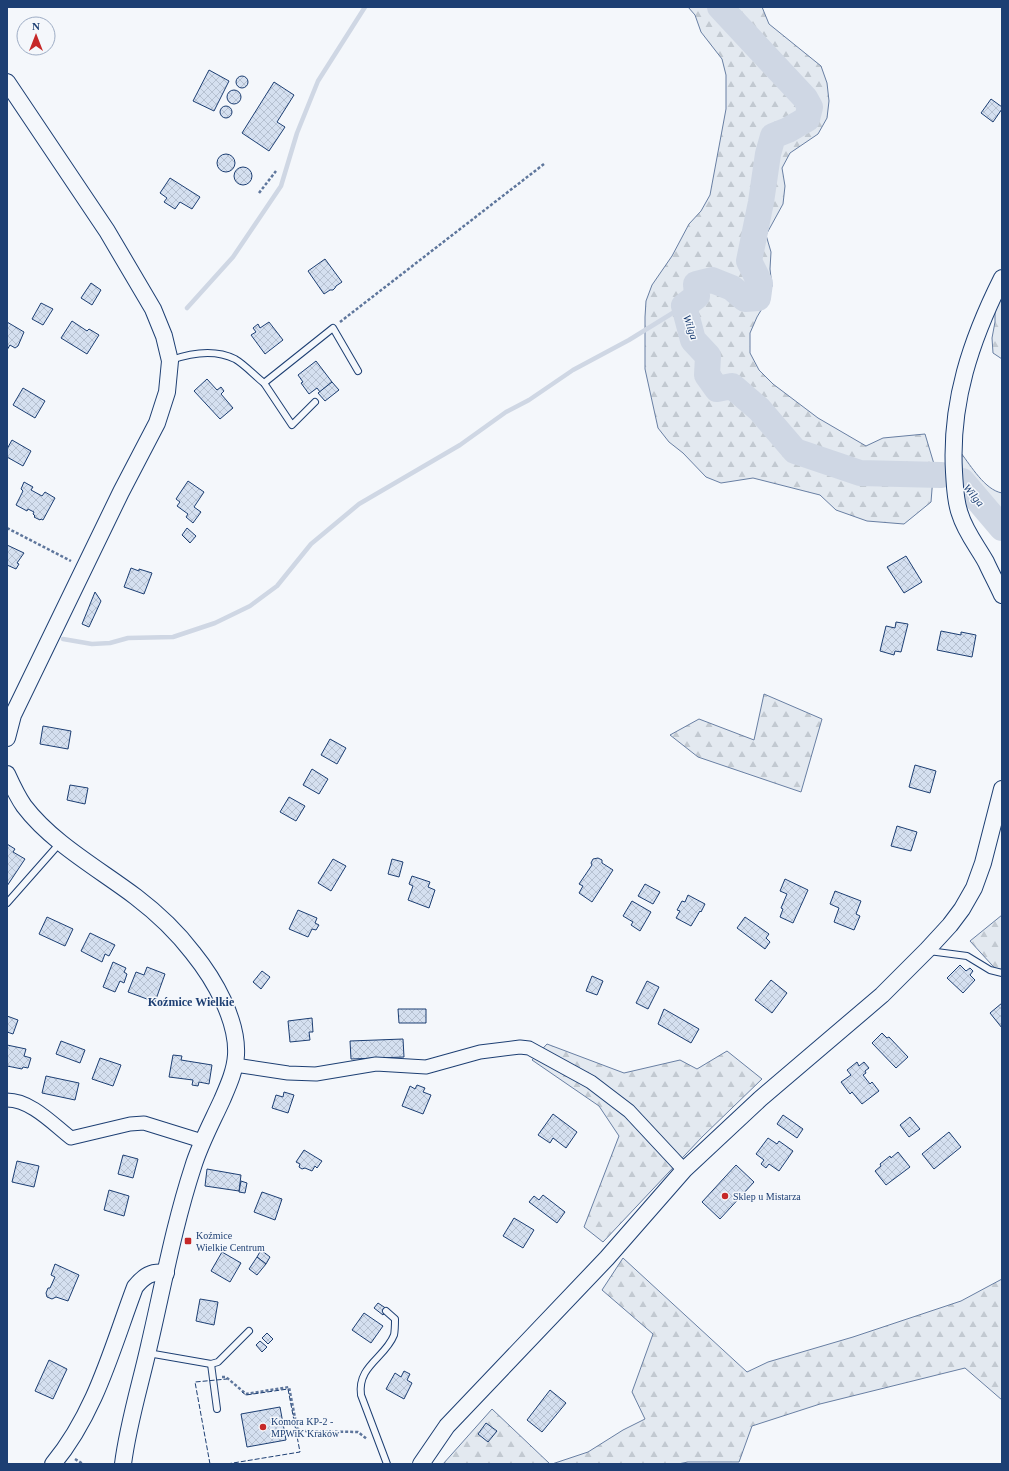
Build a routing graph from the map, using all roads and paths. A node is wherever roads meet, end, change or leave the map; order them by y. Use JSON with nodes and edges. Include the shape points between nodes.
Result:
{"nodes":[{"id":1,"x":7,"y":82,"type":"edge"},
{"id":2,"x":544,"y":164,"type":"dead end"},
{"id":3,"x":276,"y":171,"type":"dead end"},
{"id":4,"x":259,"y":193,"type":"dead end"},
{"id":5,"x":1002,"y":278,"type":"edge"},
{"id":6,"x":333,"y":328,"type":"junction"},
{"id":7,"x":170,"y":361,"type":"junction"},
{"id":8,"x":358,"y":371,"type":"dead end"},
{"id":9,"x":264,"y":383,"type":"junction"},
{"id":10,"x":315,"y":402,"type":"dead end"},
{"id":11,"x":7,"y":528,"type":"edge"},
{"id":12,"x":84,"y":568,"type":"junction"},
{"id":13,"x":1002,"y":595,"type":"edge"},
{"id":14,"x":7,"y":738,"type":"edge"},
{"id":15,"x":7,"y":774,"type":"edge"},
{"id":16,"x":1002,"y":789,"type":"edge"},
{"id":17,"x":11,"y":790,"type":"edge"},
{"id":18,"x":61,"y":842,"type":"junction"},
{"id":19,"x":7,"y":903,"type":"edge"},
{"id":20,"x":927,"y":950,"type":"junction"},
{"id":21,"x":1002,"y":973,"type":"edge"},
{"id":22,"x":235,"y":1065,"type":"junction"},
{"id":23,"x":7,"y":1100,"type":"edge"},
{"id":24,"x":202,"y":1141,"type":"junction"},
{"id":25,"x":684,"y":1170,"type":"junction"},
{"id":26,"x":166,"y":1273,"type":"junction"},
{"id":27,"x":386,"y":1311,"type":"dead end"},
{"id":28,"x":249,"y":1331,"type":"dead end"},
{"id":29,"x":148,"y":1353,"type":"junction"},
{"id":30,"x":211,"y":1364,"type":"junction"},
{"id":31,"x":213,"y":1378,"type":"junction"},
{"id":32,"x":217,"y":1409,"type":"dead end"},
{"id":33,"x":381,"y":1450,"type":"junction"},
{"id":34,"x":53,"y":1464,"type":"edge"},
{"id":35,"x":123,"y":1464,"type":"edge"},
{"id":36,"x":387,"y":1464,"type":"edge"},
{"id":37,"x":421,"y":1464,"type":"edge"}],
"edges":[{"from":1,"to":7,"type":"street","via":[[107,231],[153,309],[164,336]]},
{"from":2,"to":6,"type":"path"},
{"from":3,"to":4,"type":"path"},
{"from":5,"to":13,"type":"street","via":[[987,308],[966,366],[956,412],[953,453],[954,488],[960,514]]},
{"from":6,"to":8,"type":"lane"},
{"from":6,"to":9,"type":"lane"},
{"from":7,"to":9,"type":"lane","via":[[200,353],[217,354],[235,359]]},
{"from":7,"to":12,"type":"street","via":[[167,392],[156,424]]},
{"from":9,"to":10,"type":"lane","via":[[292,425]]},
{"from":11,"to":12,"type":"path"},
{"from":12,"to":14,"type":"street","via":[[13,715]]},
{"from":15,"to":17,"type":"street"},
{"from":16,"to":20,"type":"street","via":[[974,888],[950,925]]},
{"from":17,"to":18,"type":"street"},
{"from":18,"to":19,"type":"lane"},
{"from":18,"to":22,"type":"street","via":[[138,898],[184,941],[225,1005],[236,1042]]},
{"from":20,"to":21,"type":"lane","via":[[967,956],[990,970]]},
{"from":20,"to":25,"type":"street","via":[[882,995],[760,1099]]},
{"from":22,"to":24,"type":"street","via":[[230,1082]]},
{"from":22,"to":25,"type":"street","via":[[288,1074],[316,1074],[376,1064],[426,1066],[480,1052],[529,1048],[591,1082],[629,1111]]},
{"from":23,"to":24,"type":"street","via":[[27,1104],[71,1138],[144,1123]]},
{"from":24,"to":26,"type":"street","via":[[184,1193]]},
{"from":25,"to":37,"type":"street","via":[[607,1258],[448,1426]]},
{"from":26,"to":29,"type":"street"},
{"from":26,"to":34,"type":"street","via":[[150,1273],[135,1287],[109,1363],[92,1403],[72,1440]]},
{"from":27,"to":33,"type":"lane","via":[[395,1319],[394,1335],[362,1378],[360,1386]]},
{"from":28,"to":30,"type":"lane","via":[[218,1362]]},
{"from":29,"to":30,"type":"lane"},
{"from":29,"to":35,"type":"street","via":[[126,1439]]},
{"from":30,"to":31,"type":"lane"},
{"from":31,"to":32,"type":"lane"},
{"from":31,"to":33,"type":"path","via":[[226,1377],[246,1394],[290,1387],[297,1428],[300,1431],[358,1432]]},
{"from":33,"to":36,"type":"lane"}]}
